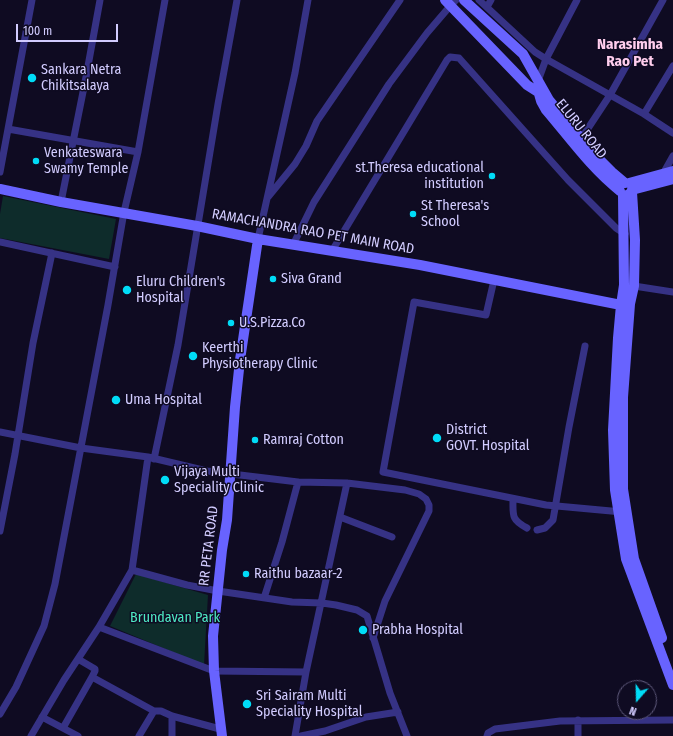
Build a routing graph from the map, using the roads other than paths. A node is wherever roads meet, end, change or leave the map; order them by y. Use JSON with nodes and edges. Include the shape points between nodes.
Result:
{"nodes":[{"id":1,"x":32,"y":0,"type":"edge"},
{"id":2,"x":100,"y":0,"type":"edge"},
{"id":3,"x":164,"y":0,"type":"edge"},
{"id":4,"x":237,"y":0,"type":"edge"},
{"id":5,"x":308,"y":0,"type":"edge"},
{"id":6,"x":400,"y":0,"type":"edge"},
{"id":7,"x":464,"y":0,"type":"edge"},
{"id":8,"x":479,"y":0,"type":"edge"},
{"id":9,"x":491,"y":0,"type":"edge"},
{"id":10,"x":662,"y":0,"type":"edge"},
{"id":11,"x":575,"y":1,"type":"edge"},
{"id":12,"x":451,"y":2,"type":"edge"},
{"id":13,"x":487,"y":7,"type":"junction"},
{"id":14,"x":546,"y":59,"type":"junction"},
{"id":15,"x":673,"y":66,"type":"edge"},
{"id":16,"x":536,"y":78,"type":"junction"},
{"id":17,"x":538,"y":92,"type":"junction"},
{"id":18,"x":610,"y":94,"type":"junction"},
{"id":19,"x":546,"y":102,"type":"junction"},
{"id":20,"x":644,"y":114,"type":"junction"},
{"id":21,"x":8,"y":129,"type":"junction"},
{"id":22,"x":673,"y":133,"type":"edge"},
{"id":23,"x":581,"y":139,"type":"junction"},
{"id":24,"x":72,"y":141,"type":"junction"},
{"id":25,"x":138,"y":152,"type":"junction"},
{"id":26,"x":673,"y":156,"type":"edge"},
{"id":27,"x":0,"y":172,"type":"edge"},
{"id":28,"x":669,"y":172,"type":"edge"},
{"id":29,"x":673,"y":179,"type":"edge"},
{"id":30,"x":0,"y":189,"type":"edge"},
{"id":31,"x":627,"y":189,"type":"junction"},
{"id":32,"x":267,"y":198,"type":"junction"},
{"id":33,"x":61,"y":202,"type":"junction"},
{"id":34,"x":124,"y":212,"type":"junction"},
{"id":35,"x":197,"y":226,"type":"junction"},
{"id":36,"x":625,"y":234,"type":"junction"},
{"id":37,"x":258,"y":239,"type":"junction"},
{"id":38,"x":0,"y":242,"type":"edge"},
{"id":39,"x":293,"y":245,"type":"junction"},
{"id":40,"x":332,"y":251,"type":"junction"},
{"id":41,"x":52,"y":253,"type":"junction"},
{"id":42,"x":115,"y":266,"type":"junction"},
{"id":43,"x":494,"y":280,"type":"junction"},
{"id":44,"x":634,"y":286,"type":"junction"},
{"id":45,"x":673,"y":292,"type":"edge"},
{"id":46,"x":621,"y":305,"type":"junction"},
{"id":47,"x":585,"y":346,"type":"dead end"},
{"id":48,"x":619,"y":394,"type":"junction"},
{"id":49,"x":0,"y":432,"type":"edge"},
{"id":50,"x":18,"y":435,"type":"junction"},
{"id":51,"x":81,"y":448,"type":"junction"},
{"id":52,"x":151,"y":458,"type":"junction"},
{"id":53,"x":230,"y":474,"type":"junction"},
{"id":54,"x":298,"y":482,"type":"junction"},
{"id":55,"x":347,"y":483,"type":"junction"},
{"id":56,"x":513,"y":499,"type":"junction"},
{"id":57,"x":556,"y":506,"type":"junction"},
{"id":58,"x":622,"y":512,"type":"junction"},
{"id":59,"x":340,"y":516,"type":"junction"},
{"id":60,"x":527,"y":528,"type":"dead end"},
{"id":61,"x":537,"y":530,"type":"dead end"},
{"id":62,"x":0,"y":531,"type":"edge"},
{"id":63,"x":392,"y":537,"type":"dead end"},
{"id":64,"x":132,"y":570,"type":"junction"},
{"id":65,"x":218,"y":591,"type":"junction"},
{"id":66,"x":264,"y":598,"type":"junction"},
{"id":67,"x":322,"y":603,"type":"junction"},
{"id":68,"x":99,"y":627,"type":"junction"},
{"id":69,"x":373,"y":638,"type":"junction"},
{"id":70,"x":78,"y":659,"type":"junction"},
{"id":71,"x":673,"y":666,"type":"edge"},
{"id":72,"x":214,"y":671,"type":"junction"},
{"id":73,"x":306,"y":672,"type":"junction"},
{"id":74,"x":92,"y":677,"type":"junction"},
{"id":75,"x":673,"y":685,"type":"edge"},
{"id":76,"x":154,"y":711,"type":"junction"},
{"id":77,"x":398,"y":712,"type":"junction"},
{"id":78,"x":0,"y":714,"type":"edge"},
{"id":79,"x":172,"y":716,"type":"junction"},
{"id":80,"x":42,"y":717,"type":"junction"},
{"id":81,"x":578,"y":720,"type":"junction"},
{"id":82,"x":673,"y":720,"type":"edge"},
{"id":83,"x":63,"y":728,"type":"junction"},
{"id":84,"x":221,"y":733,"type":"edge"},
{"id":85,"x":31,"y":736,"type":"edge"},
{"id":86,"x":78,"y":736,"type":"edge"},
{"id":87,"x":139,"y":736,"type":"edge"},
{"id":88,"x":172,"y":736,"type":"edge"},
{"id":89,"x":295,"y":736,"type":"edge"},
{"id":90,"x":301,"y":736,"type":"edge"},
{"id":91,"x":407,"y":736,"type":"edge"},
{"id":92,"x":487,"y":736,"type":"edge"},
{"id":93,"x":578,"y":736,"type":"edge"}],
"edges":[{"from":1,"to":21,"type":"street"},
{"from":2,"to":24,"type":"street"},
{"from":3,"to":25,"type":"street"},
{"from":4,"to":35,"type":"street"},
{"from":5,"to":32,"type":"street","via":[[295,73]]},
{"from":6,"to":32,"type":"street","via":[[317,120],[296,164]]},
{"from":7,"to":16,"type":"main road","name":"ELURU ROAD","via":[[523,54]]},
{"from":8,"to":13,"type":"street"},
{"from":9,"to":13,"type":"street"},
{"from":10,"to":18,"type":"street"},
{"from":11,"to":14,"type":"street"},
{"from":12,"to":17,"type":"main road","via":[[527,85]]},
{"from":12,"to":39,"type":"street","via":[[369,113],[314,202]]},
{"from":13,"to":14,"type":"street","via":[[535,52]]},
{"from":14,"to":16,"type":"street"},
{"from":14,"to":18,"type":"street"},
{"from":15,"to":20,"type":"street"},
{"from":16,"to":17,"type":"main road","name":"ELURU ROAD"},
{"from":16,"to":19,"type":"main road","name":"ELURU ROAD"},
{"from":17,"to":19,"type":"main road","name":"ELURU ROAD"},
{"from":18,"to":20,"type":"street"},
{"from":18,"to":23,"type":"street"},
{"from":19,"to":23,"type":"main road","name":"ELURU ROAD"},
{"from":19,"to":31,"type":"main road","name":"ELURU ROAD","via":[[586,159],[604,178]]},
{"from":20,"to":22,"type":"street"},
{"from":21,"to":24,"type":"street"},
{"from":21,"to":27,"type":"street"},
{"from":23,"to":31,"type":"main road","name":"ELURU ROAD"},
{"from":24,"to":25,"type":"street"},
{"from":24,"to":33,"type":"street"},
{"from":25,"to":34,"type":"street"},
{"from":26,"to":28,"type":"street"},
{"from":28,"to":31,"type":"main road"},
{"from":29,"to":31,"type":"main road"},
{"from":30,"to":33,"type":"main road","name":"RAMACHANDRA RAO PET MAIN ROAD"},
{"from":31,"to":36,"type":"main road"},
{"from":31,"to":44,"type":"main road","via":[[636,240]]},
{"from":32,"to":37,"type":"street"},
{"from":33,"to":34,"type":"main road","name":"RAMACHANDRA RAO PET MAIN ROAD"},
{"from":34,"to":35,"type":"main road","name":"RAMACHANDRA RAO PET MAIN ROAD"},
{"from":34,"to":42,"type":"street"},
{"from":35,"to":37,"type":"main road","name":"RAMACHANDRA RAO PET MAIN ROAD"},
{"from":35,"to":52,"type":"street","via":[[178,345]]},
{"from":36,"to":40,"type":"street","via":[[568,180],[459,58],[450,57]]},
{"from":36,"to":46,"type":"main road"},
{"from":37,"to":39,"type":"main road","name":"RAMACHANDRA RAO PET MAIN ROAD"},
{"from":37,"to":53,"type":"main road","name":"RR PETA ROAD","via":[[240,360]]},
{"from":38,"to":41,"type":"street"},
{"from":39,"to":40,"type":"main road","name":"RAMACHANDRA RAO PET MAIN ROAD"},
{"from":40,"to":43,"type":"main road","name":"RAMACHANDRA RAO PET MAIN ROAD"},
{"from":41,"to":42,"type":"street"},
{"from":41,"to":50,"type":"street"},
{"from":42,"to":51,"type":"street"},
{"from":43,"to":46,"type":"main road","name":"RAMACHANDRA RAO PET MAIN ROAD"},
{"from":43,"to":56,"type":"street","via":[[486,315],[414,302],[383,472]]},
{"from":44,"to":45,"type":"street"},
{"from":44,"to":48,"type":"main road"},
{"from":46,"to":48,"type":"main road"},
{"from":47,"to":57,"type":"street"},
{"from":48,"to":58,"type":"main road","via":[[613,460]]},
{"from":49,"to":50,"type":"street"},
{"from":50,"to":51,"type":"street"},
{"from":50,"to":62,"type":"street"},
{"from":51,"to":52,"type":"street"},
{"from":51,"to":78,"type":"street","via":[[55,584],[44,626],[16,687]]},
{"from":52,"to":53,"type":"street"},
{"from":52,"to":64,"type":"street"},
{"from":53,"to":54,"type":"street"},
{"from":53,"to":65,"type":"main road","name":"RR PETA ROAD"},
{"from":54,"to":55,"type":"street"},
{"from":54,"to":66,"type":"street"},
{"from":55,"to":59,"type":"street"},
{"from":55,"to":69,"type":"street","via":[[405,490],[419,494],[429,505],[429,511],[385,601]]},
{"from":56,"to":57,"type":"street"},
{"from":56,"to":60,"type":"street","via":[[513,517],[518,524]]},
{"from":57,"to":58,"type":"street"},
{"from":57,"to":61,"type":"street","via":[[553,520],[545,528]]},
{"from":58,"to":71,"type":"main road","via":[[634,559]]},
{"from":58,"to":75,"type":"main road","via":[[626,559]]},
{"from":59,"to":63,"type":"street"},
{"from":59,"to":67,"type":"street"},
{"from":64,"to":65,"type":"street"},
{"from":64,"to":68,"type":"street"},
{"from":65,"to":66,"type":"street"},
{"from":65,"to":72,"type":"main road","name":"RR PETA ROAD","via":[[213,636]]},
{"from":66,"to":67,"type":"street"},
{"from":67,"to":69,"type":"street","via":[[357,610],[367,616]]},
{"from":67,"to":73,"type":"street"},
{"from":68,"to":70,"type":"street"},
{"from":68,"to":72,"type":"street"},
{"from":69,"to":77,"type":"street"},
{"from":70,"to":74,"type":"street","via":[[95,669]]},
{"from":70,"to":80,"type":"street"},
{"from":72,"to":73,"type":"street"},
{"from":72,"to":84,"type":"main road","name":"RR PETA ROAD"},
{"from":73,"to":89,"type":"street"},
{"from":74,"to":76,"type":"street"},
{"from":74,"to":83,"type":"street"},
{"from":76,"to":79,"type":"street"},
{"from":76,"to":87,"type":"street"},
{"from":77,"to":90,"type":"street","via":[[366,717]]},
{"from":77,"to":91,"type":"street"},
{"from":79,"to":84,"type":"street"},
{"from":79,"to":88,"type":"street"},
{"from":80,"to":83,"type":"street"},
{"from":80,"to":85,"type":"street"},
{"from":81,"to":82,"type":"street"},
{"from":81,"to":92,"type":"street","via":[[495,729]]},
{"from":81,"to":93,"type":"street"},
{"from":83,"to":86,"type":"street"}]}
